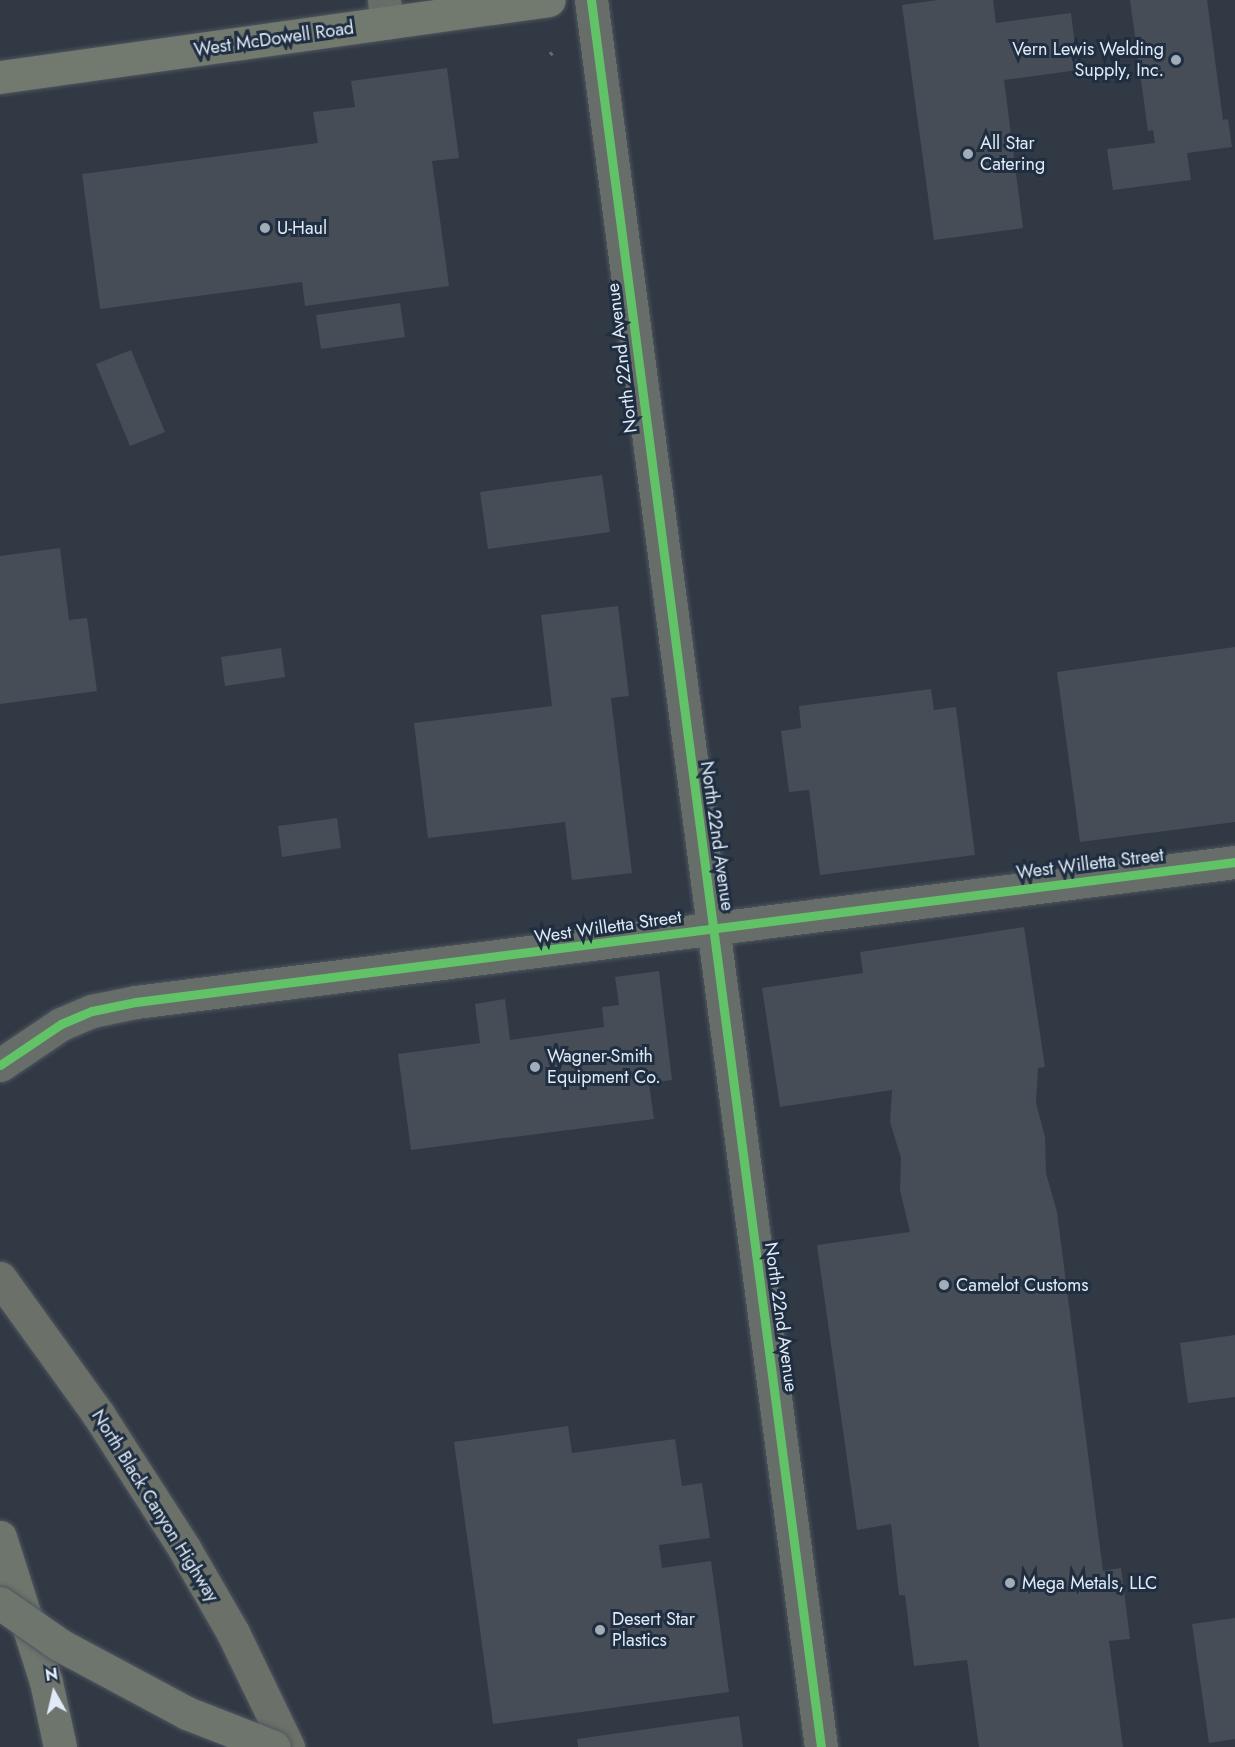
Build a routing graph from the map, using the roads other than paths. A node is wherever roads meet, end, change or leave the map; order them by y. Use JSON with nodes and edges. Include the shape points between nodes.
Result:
{"nodes":[{"id":1,"x":549,"y":0,"type":"edge"},
{"id":2,"x":591,"y":0,"type":"edge"},
{"id":3,"x":386,"y":11,"type":"edge"},
{"id":4,"x":0,"y":77,"type":"edge"},
{"id":5,"x":1235,"y":862,"type":"edge"},
{"id":6,"x":713,"y":929,"type":"junction"},
{"id":7,"x":0,"y":1065,"type":"edge"},
{"id":8,"x":0,"y":1278,"type":"edge"},
{"id":9,"x":0,"y":1537,"type":"edge"},
{"id":10,"x":0,"y":1603,"type":"edge"},
{"id":11,"x":60,"y":1747,"type":"edge"},
{"id":12,"x":274,"y":1747,"type":"edge"},
{"id":13,"x":288,"y":1747,"type":"edge"},
{"id":14,"x":820,"y":1747,"type":"edge"}],
"edges":[{"from":1,"to":3,"type":"main road","name":"West McDowell Road"},
{"from":2,"to":6,"type":"street","name":"North 22nd Avenue"},
{"from":3,"to":4,"type":"main road","name":"West McDowell Road"},
{"from":5,"to":6,"type":"street","name":"West Willetta Street"},
{"from":6,"to":7,"type":"street","name":"West Willetta Street","via":[[92,1011],[60,1023]]},
{"from":6,"to":14,"type":"street","name":"North 22nd Avenue"},
{"from":8,"to":13,"type":"main road","name":"North Black Canyon Highway","via":[[98,1414],[184,1548],[233,1633]]},
{"from":9,"to":11,"type":"highway","via":[[46,1682]]},
{"from":10,"to":12,"type":"highway","bridge":true,"via":[[60,1645],[177,1707]]}]}
